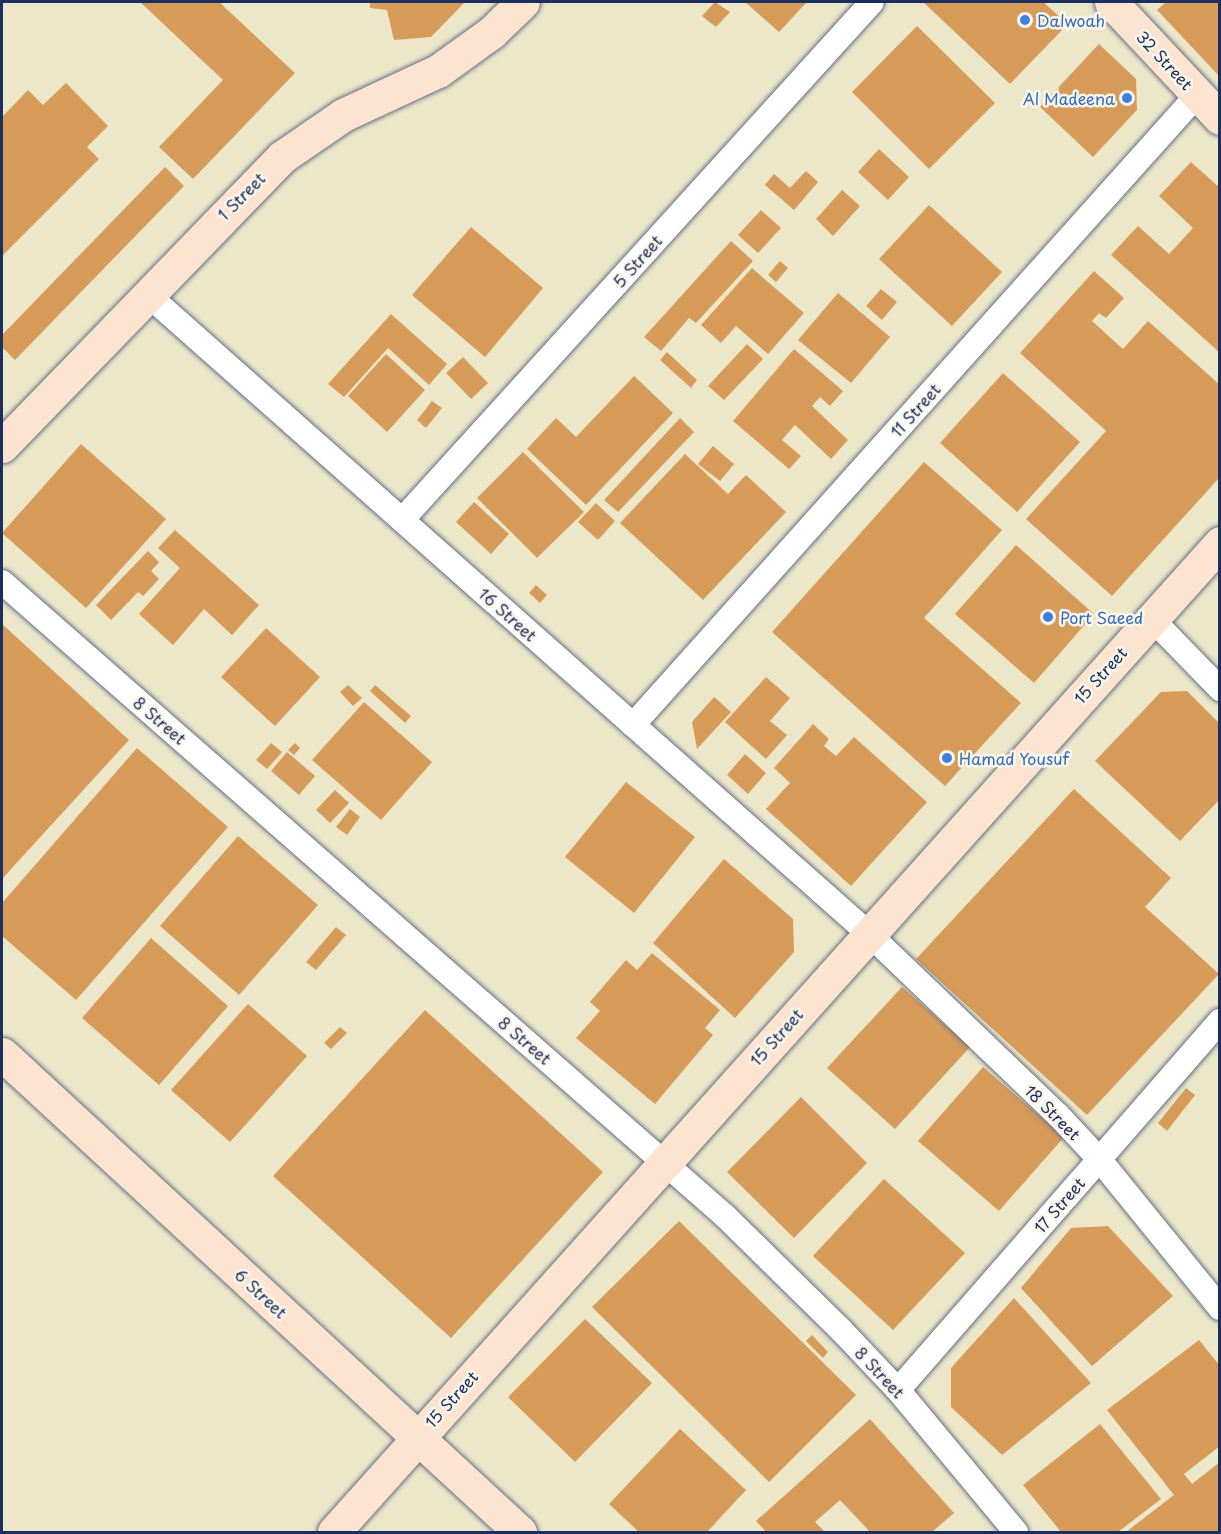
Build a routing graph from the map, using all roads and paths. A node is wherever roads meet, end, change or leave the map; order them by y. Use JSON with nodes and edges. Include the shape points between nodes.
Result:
{"nodes":[{"id":1,"x":523,"y":2,"type":"edge"},
{"id":2,"x":872,"y":2,"type":"edge"},
{"id":3,"x":1112,"y":2,"type":"edge"},
{"id":4,"x":1198,"y":94,"type":"junction"},
{"id":5,"x":1220,"y":118,"type":"edge"},
{"id":6,"x":147,"y":294,"type":"junction"},
{"id":7,"x":2,"y":446,"type":"edge"},
{"id":8,"x":402,"y":520,"type":"junction"},
{"id":9,"x":1220,"y":543,"type":"edge"},
{"id":10,"x":2,"y":582,"type":"edge"},
{"id":11,"x":1152,"y":619,"type":"junction"},
{"id":12,"x":1220,"y":689,"type":"edge"},
{"id":13,"x":633,"y":725,"type":"junction"},
{"id":14,"x":869,"y":934,"type":"junction"},
{"id":15,"x":1220,"y":1021,"type":"edge"},
{"id":16,"x":2,"y":1054,"type":"edge"},
{"id":17,"x":1099,"y":1159,"type":"junction"},
{"id":18,"x":664,"y":1161,"type":"junction"},
{"id":19,"x":1220,"y":1308,"type":"edge"},
{"id":20,"x":898,"y":1390,"type":"junction"},
{"id":21,"x":418,"y":1436,"type":"junction"},
{"id":22,"x":334,"y":1533,"type":"edge"},
{"id":23,"x":520,"y":1533,"type":"edge"},
{"id":24,"x":1016,"y":1533,"type":"edge"}],
"edges":[{"from":1,"to":6,"type":"street","name":"1 Street","via":[[492,32],[438,71],[343,115],[282,157]]},
{"from":2,"to":8,"type":"street","name":"5 Street"},
{"from":3,"to":4,"type":"street","name":"32 Street"},
{"from":4,"to":5,"type":"street","name":"32 Street"},
{"from":4,"to":13,"type":"street","name":"11 Street"},
{"from":6,"to":7,"type":"street","name":"1 Street"},
{"from":6,"to":8,"type":"street","name":"16 Street"},
{"from":8,"to":13,"type":"street","name":"16 Street"},
{"from":9,"to":11,"type":"street","name":"15 Street"},
{"from":10,"to":18,"type":"street","name":"8 Street"},
{"from":11,"to":12,"type":"street"},
{"from":11,"to":14,"type":"street","name":"15 Street"},
{"from":13,"to":14,"type":"street","name":"16 Street"},
{"from":14,"to":17,"type":"street","name":"18 Street"},
{"from":14,"to":18,"type":"street","name":"15 Street"},
{"from":15,"to":17,"type":"street","name":"17 Street"},
{"from":16,"to":21,"type":"street","name":"6 Street"},
{"from":17,"to":19,"type":"street","name":"18 Street"},
{"from":17,"to":20,"type":"street","name":"17 Street"},
{"from":18,"to":20,"type":"street","name":"8 Street","via":[[784,1272]]},
{"from":18,"to":21,"type":"street","name":"15 Street"},
{"from":20,"to":24,"type":"street","name":"8 Street"},
{"from":21,"to":22,"type":"street","name":"15 Street"},
{"from":21,"to":23,"type":"street","name":"6 Street"}]}
